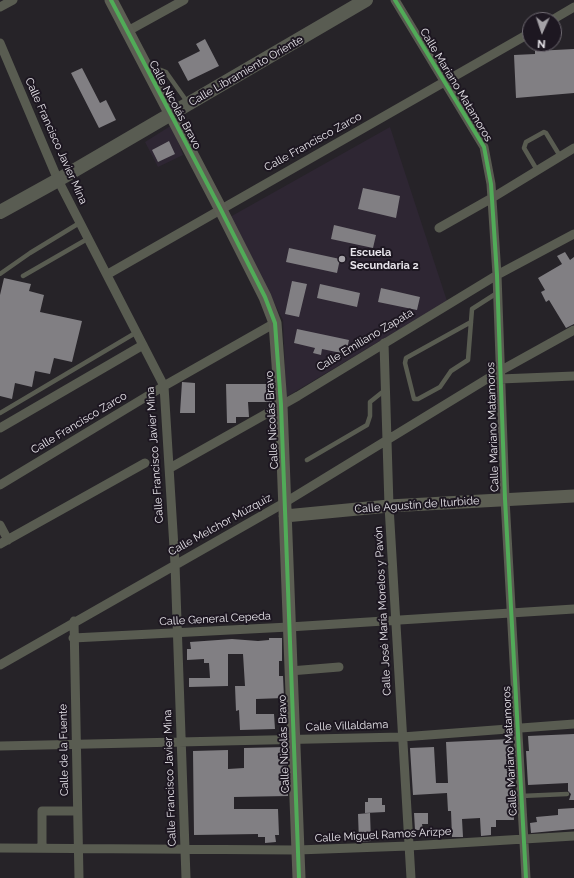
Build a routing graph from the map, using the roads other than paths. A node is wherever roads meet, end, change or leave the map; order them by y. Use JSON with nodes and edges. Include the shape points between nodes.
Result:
{"nodes":[{"id":1,"x":13,"y":0,"type":"edge"},
{"id":2,"x":111,"y":0,"type":"edge"},
{"id":3,"x":184,"y":0,"type":"edge"},
{"id":4,"x":366,"y":0,"type":"edge"},
{"id":5,"x":395,"y":0,"type":"edge"},
{"id":6,"x":0,"y":7,"type":"edge"},
{"id":7,"x":574,"y":7,"type":"edge"},
{"id":8,"x":562,"y":14,"type":"edge"},
{"id":9,"x":126,"y":32,"type":"junction"},
{"id":10,"x":522,"y":38,"type":"edge"},
{"id":11,"x":0,"y":43,"type":"edge"},
{"id":12,"x":149,"y":74,"type":"junction"},
{"id":13,"x":445,"y":81,"type":"junction"},
{"id":14,"x":189,"y":104,"type":"junction"},
{"id":15,"x":171,"y":115,"type":"junction"},
{"id":16,"x":574,"y":148,"type":"edge"},
{"id":17,"x":560,"y":156,"type":"junction"},
{"id":18,"x":537,"y":170,"type":"junction"},
{"id":19,"x":58,"y":180,"type":"junction"},
{"id":20,"x":492,"y":198,"type":"junction"},
{"id":21,"x":220,"y":208,"type":"junction"},
{"id":22,"x":0,"y":212,"type":"edge"},
{"id":23,"x":80,"y":222,"type":"junction"},
{"id":24,"x":439,"y":228,"type":"dead end"},
{"id":25,"x":574,"y":234,"type":"edge"},
{"id":26,"x":89,"y":238,"type":"junction"},
{"id":27,"x":0,"y":274,"type":"edge"},
{"id":28,"x":108,"y":274,"type":"junction"},
{"id":29,"x":497,"y":275,"type":"junction"},
{"id":30,"x":23,"y":276,"type":"dead end"},
{"id":31,"x":497,"y":293,"type":"junction"},
{"id":32,"x":471,"y":322,"type":"junction"},
{"id":33,"x":275,"y":323,"type":"junction"},
{"id":34,"x":574,"y":330,"type":"edge"},
{"id":35,"x":137,"y":332,"type":"junction"},
{"id":36,"x":384,"y":343,"type":"junction"},
{"id":37,"x":143,"y":345,"type":"junction"},
{"id":38,"x":500,"y":375,"type":"junction"},
{"id":39,"x":574,"y":376,"type":"edge"},
{"id":40,"x":164,"y":386,"type":"junction"},
{"id":41,"x":386,"y":389,"type":"junction"},
{"id":42,"x":281,"y":405,"type":"junction"},
{"id":43,"x":0,"y":413,"type":"edge"},
{"id":44,"x":0,"y":428,"type":"edge"},
{"id":45,"x":386,"y":441,"type":"junction"},
{"id":46,"x":307,"y":460,"type":"dead end"},
{"id":47,"x":144,"y":463,"type":"dead end"},
{"id":48,"x":170,"y":468,"type":"junction"},
{"id":49,"x":0,"y":485,"type":"edge"},
{"id":50,"x":574,"y":496,"type":"edge"},
{"id":51,"x":505,"y":499,"type":"junction"},
{"id":52,"x":389,"y":506,"type":"junction"},
{"id":53,"x":285,"y":510,"type":"junction"},
{"id":54,"x":0,"y":525,"type":"edge"},
{"id":55,"x":4,"y":542,"type":"edge"},
{"id":56,"x":175,"y":564,"type":"junction"},
{"id":57,"x":574,"y":609,"type":"edge"},
{"id":58,"x":511,"y":612,"type":"junction"},
{"id":59,"x":397,"y":620,"type":"junction"},
{"id":60,"x":74,"y":621,"type":"junction"},
{"id":61,"x":289,"y":628,"type":"junction"},
{"id":62,"x":178,"y":633,"type":"junction"},
{"id":63,"x":74,"y":638,"type":"junction"},
{"id":64,"x":0,"y":664,"type":"edge"},
{"id":65,"x":339,"y":667,"type":"dead end"},
{"id":66,"x":290,"y":671,"type":"junction"},
{"id":67,"x":574,"y":724,"type":"edge"},
{"id":68,"x":517,"y":728,"type":"junction"},
{"id":69,"x":402,"y":737,"type":"junction"},
{"id":70,"x":293,"y":740,"type":"junction"},
{"id":71,"x":181,"y":742,"type":"junction"},
{"id":72,"x":76,"y":745,"type":"junction"},
{"id":73,"x":0,"y":746,"type":"edge"},
{"id":74,"x":567,"y":794,"type":"dead end"},
{"id":75,"x":521,"y":796,"type":"junction"},
{"id":76,"x":77,"y":811,"type":"junction"},
{"id":77,"x":574,"y":836,"type":"edge"},
{"id":78,"x":524,"y":839,"type":"junction"},
{"id":79,"x":409,"y":846,"type":"junction"},
{"id":80,"x":0,"y":848,"type":"edge"},
{"id":81,"x":42,"y":848,"type":"junction"},
{"id":82,"x":78,"y":848,"type":"junction"},
{"id":83,"x":185,"y":850,"type":"junction"},
{"id":84,"x":297,"y":850,"type":"junction"},
{"id":85,"x":79,"y":878,"type":"edge"},
{"id":86,"x":186,"y":878,"type":"edge"},
{"id":87,"x":299,"y":878,"type":"edge"},
{"id":88,"x":411,"y":878,"type":"edge"},
{"id":89,"x":526,"y":878,"type":"edge"}],
"edges":[{"from":1,"to":6,"type":"street"},
{"from":2,"to":9,"type":"street","name":"Calle Nicolás Bravo"},
{"from":3,"to":9,"type":"street"},
{"from":4,"to":14,"type":"main road","name":"Calle Libramiento Oriente"},
{"from":5,"to":13,"type":"street","name":"Calle Mariano Matamoros"},
{"from":7,"to":8,"type":"street"},
{"from":9,"to":12,"type":"street","name":"Calle Nicolás Bravo"},
{"from":10,"to":13,"type":"street","name":"Calle Francisco Zarco"},
{"from":11,"to":19,"type":"street","name":"Calle Francisco Javier Mina"},
{"from":12,"to":14,"type":"lane","via":[[160,70],[166,72]]},
{"from":12,"to":15,"type":"street","name":"Calle Nicolás Bravo"},
{"from":13,"to":20,"type":"street","name":"Calle Mariano Matamoros","via":[[484,147]]},
{"from":13,"to":21,"type":"street","name":"Calle Francisco Zarco"},
{"from":14,"to":15,"type":"main road","name":"Calle Libramiento Oriente"},
{"from":15,"to":19,"type":"main road","name":"Calle Libramiento Oriente"},
{"from":15,"to":21,"type":"street","name":"Calle Nicolás Bravo"},
{"from":16,"to":17,"type":"street"},
{"from":17,"to":18,"type":"street"},
{"from":17,"to":18,"type":"lane","via":[[544,132],[526,142],[524,148]]},
{"from":18,"to":20,"type":"street"},
{"from":19,"to":22,"type":"main road","name":"Calle Libramiento Oriente"},
{"from":19,"to":23,"type":"street","name":"Calle Francisco Javier Mina"},
{"from":20,"to":24,"type":"street"},
{"from":20,"to":29,"type":"street","name":"Calle Mariano Matamoros"},
{"from":21,"to":28,"type":"street","name":"Calle Francisco Zarco"},
{"from":21,"to":33,"type":"street","name":"Calle Nicolás Bravo"},
{"from":23,"to":26,"type":"street","name":"Calle Francisco Javier Mina"},
{"from":23,"to":27,"type":"lane"},
{"from":25,"to":29,"type":"street","name":"Calle Emiliano Zapata"},
{"from":26,"to":28,"type":"street","name":"Calle Francisco Javier Mina"},
{"from":26,"to":30,"type":"lane"},
{"from":28,"to":35,"type":"street","name":"Calle Francisco Javier Mina"},
{"from":29,"to":31,"type":"street","name":"Calle Mariano Matamoros"},
{"from":29,"to":36,"type":"street","name":"Calle Emiliano Zapata"},
{"from":31,"to":32,"type":"lane","via":[[474,307]]},
{"from":31,"to":38,"type":"street","name":"Calle Mariano Matamoros"},
{"from":32,"to":32,"type":"lane","via":[[406,358],[414,399],[418,400],[440,387],[451,371],[469,359]]},
{"from":33,"to":40,"type":"street","name":"Calle Francisco Zarco"},
{"from":33,"to":42,"type":"street","name":"Calle Nicolás Bravo"},
{"from":34,"to":38,"type":"street","name":"Calle Melchor Múzquiz"},
{"from":35,"to":37,"type":"street","name":"Calle Francisco Javier Mina"},
{"from":35,"to":43,"type":"lane"},
{"from":36,"to":41,"type":"street","name":"Calle José María Morelos y Pavón"},
{"from":36,"to":42,"type":"street","name":"Calle Emiliano Zapata"},
{"from":37,"to":40,"type":"street","name":"Calle Francisco Javier Mina"},
{"from":37,"to":44,"type":"street"},
{"from":38,"to":39,"type":"street"},
{"from":38,"to":45,"type":"street","name":"Calle Melchor Múzquiz"},
{"from":38,"to":51,"type":"street","name":"Calle Mariano Matamoros"},
{"from":40,"to":48,"type":"street","name":"Calle Francisco Javier Mina"},
{"from":40,"to":49,"type":"street","name":"Calle Francisco Zarco"},
{"from":41,"to":45,"type":"street","name":"Calle José María Morelos y Pavón"},
{"from":41,"to":46,"type":"lane","via":[[370,402],[367,425]]},
{"from":42,"to":48,"type":"street","name":"Calle Emiliano Zapata"},
{"from":42,"to":53,"type":"street","name":"Calle Nicolás Bravo"},
{"from":45,"to":52,"type":"street","name":"Calle José María Morelos y Pavón"},
{"from":45,"to":53,"type":"street","name":"Calle Melchor Múzquiz"},
{"from":47,"to":55,"type":"street"},
{"from":48,"to":56,"type":"street","name":"Calle Francisco Javier Mina"},
{"from":50,"to":51,"type":"street","name":"Calle Agustín de Iturbide"},
{"from":51,"to":52,"type":"street","name":"Calle Agustín de Iturbide"},
{"from":51,"to":58,"type":"street","name":"Calle Mariano Matamoros"},
{"from":52,"to":53,"type":"street","name":"Calle Agustín de Iturbide"},
{"from":52,"to":59,"type":"street","name":"Calle José María Morelos y Pavón"},
{"from":53,"to":56,"type":"street","name":"Calle Melchor Múzquiz"},
{"from":53,"to":61,"type":"street","name":"Calle Nicolás Bravo"},
{"from":54,"to":55,"type":"street"},
{"from":56,"to":60,"type":"street","name":"Calle Melchor Múzquiz"},
{"from":56,"to":62,"type":"street","name":"Calle Francisco Javier Mina"},
{"from":57,"to":58,"type":"street","name":"Calle General Cepeda"},
{"from":58,"to":59,"type":"street","name":"Calle General Cepeda"},
{"from":58,"to":68,"type":"street","name":"Calle Mariano Matamoros"},
{"from":59,"to":61,"type":"street","name":"Calle General Cepeda"},
{"from":59,"to":69,"type":"street","name":"Calle José María Morelos y Pavón"},
{"from":60,"to":63,"type":"street","name":"Calle de la Fuente"},
{"from":60,"to":64,"type":"street","name":"Calle Melchor Múzquiz"},
{"from":61,"to":62,"type":"street","name":"Calle General Cepeda"},
{"from":61,"to":66,"type":"street","name":"Calle Nicolás Bravo"},
{"from":62,"to":63,"type":"street","name":"Calle General Cepeda"},
{"from":62,"to":71,"type":"street","name":"Calle Francisco Javier Mina"},
{"from":63,"to":72,"type":"street","name":"Calle de la Fuente"},
{"from":65,"to":66,"type":"street"},
{"from":66,"to":70,"type":"street","name":"Calle Nicolás Bravo"},
{"from":67,"to":68,"type":"street","name":"Calle Villaldama"},
{"from":68,"to":69,"type":"street","name":"Calle Villaldama"},
{"from":68,"to":75,"type":"street","name":"Calle Mariano Matamoros"},
{"from":69,"to":70,"type":"street","name":"Calle Villaldama"},
{"from":69,"to":79,"type":"street","name":"Calle José María Morelos y Pavón"},
{"from":70,"to":71,"type":"street","name":"Calle Villaldama"},
{"from":70,"to":84,"type":"street","name":"Calle Nicolás Bravo"},
{"from":71,"to":72,"type":"street","name":"Calle Villaldama"},
{"from":71,"to":83,"type":"street","name":"Calle Francisco Javier Mina"},
{"from":72,"to":73,"type":"street","name":"Calle Villaldama"},
{"from":72,"to":76,"type":"street","name":"Calle de la Fuente"},
{"from":74,"to":75,"type":"lane"},
{"from":75,"to":78,"type":"street","name":"Calle Mariano Matamoros"},
{"from":76,"to":81,"type":"street","via":[[42,812]]},
{"from":76,"to":82,"type":"street","name":"Calle de la Fuente"},
{"from":77,"to":78,"type":"street","name":"Calle Miguel Ramos Arizpe"},
{"from":78,"to":79,"type":"street","name":"Calle Miguel Ramos Arizpe"},
{"from":78,"to":89,"type":"street","name":"Calle Mariano Matamoros"},
{"from":79,"to":84,"type":"street","name":"Calle Miguel Ramos Arizpe"},
{"from":79,"to":88,"type":"street","name":"Calle José María Morelos y Pavón"},
{"from":80,"to":81,"type":"street","name":"Calle Miguel Ramos Arizpe"},
{"from":81,"to":82,"type":"street","name":"Calle Miguel Ramos Arizpe"},
{"from":82,"to":83,"type":"street","name":"Calle Miguel Ramos Arizpe"},
{"from":82,"to":85,"type":"street","name":"Calle de la Fuente"},
{"from":83,"to":84,"type":"street","name":"Calle Miguel Ramos Arizpe"},
{"from":83,"to":86,"type":"street","name":"Calle Francisco Javier Mina"},
{"from":84,"to":87,"type":"street","name":"Calle Nicolás Bravo"}]}
